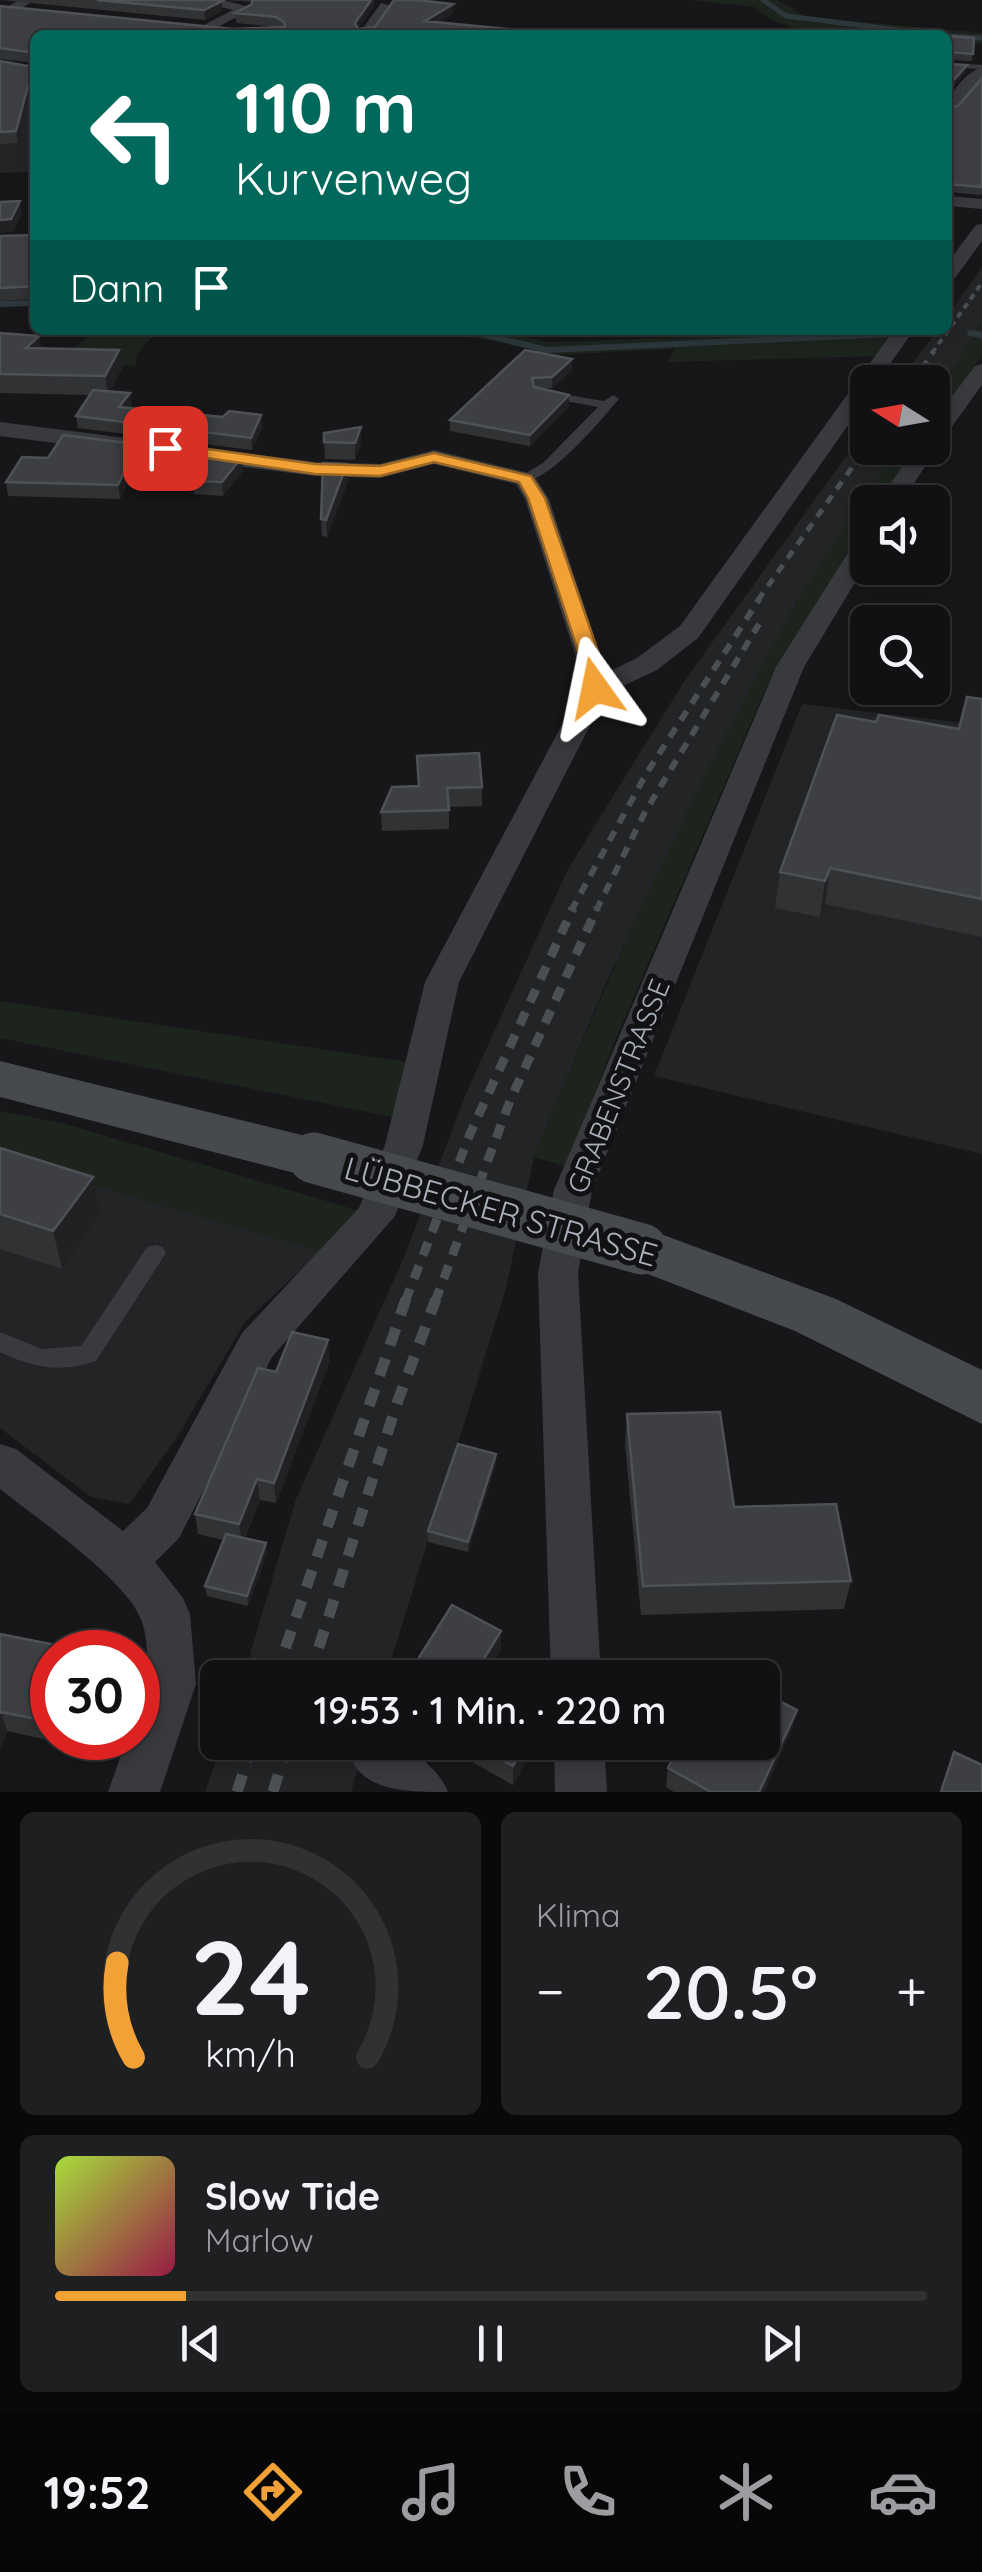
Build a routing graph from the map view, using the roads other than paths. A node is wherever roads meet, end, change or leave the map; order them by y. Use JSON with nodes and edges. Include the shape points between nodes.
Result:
{"nodes":[{"id":1,"x":200,"y":0,"type":"edge"},
{"id":2,"x":30,"y":5,"type":"edge"},
{"id":3,"x":386,"y":6,"type":"edge"},
{"id":4,"x":5,"y":11,"type":"edge"},
{"id":5,"x":189,"y":26,"type":"edge"},
{"id":6,"x":208,"y":28,"type":"junction"},
{"id":7,"x":225,"y":30,"type":"edge"},
{"id":8,"x":369,"y":30,"type":"edge"},
{"id":9,"x":952,"y":65,"type":"edge"},
{"id":10,"x":982,"y":69,"type":"edge"},
{"id":11,"x":954,"y":108,"type":"edge"},
{"id":12,"x":952,"y":202,"type":"edge"},
{"id":13,"x":982,"y":204,"type":"edge"},
{"id":14,"x":982,"y":229,"type":"edge"},
{"id":15,"x":952,"y":243,"type":"edge"},
{"id":16,"x":970,"y":245,"type":"junction"},
{"id":17,"x":952,"y":269,"type":"edge"},
{"id":18,"x":900,"y":335,"type":"edge"},
{"id":19,"x":982,"y":370,"type":"edge"},
{"id":20,"x":539,"y":393,"type":"edge"},
{"id":21,"x":950,"y":414,"type":"edge"},
{"id":22,"x":0,"y":428,"type":"edge"},
{"id":23,"x":526,"y":479,"type":"junction"},
{"id":24,"x":850,"y":569,"type":"edge"},
{"id":25,"x":589,"y":654,"type":"junction"},
{"id":26,"x":646,"y":664,"type":"junction"},
{"id":27,"x":595,"y":688,"type":"junction"},
{"id":28,"x":0,"y":1079,"type":"edge"},
{"id":29,"x":155,"y":1253,"type":"dead end"},
{"id":30,"x":0,"y":1342,"type":"edge"},
{"id":31,"x":982,"y":1398,"type":"edge"},
{"id":32,"x":0,"y":1463,"type":"edge"},
{"id":33,"x":125,"y":1560,"type":"junction"},
{"id":34,"x":575,"y":1660,"type":"edge"},
{"id":35,"x":580,"y":1760,"type":"edge"},
{"id":36,"x":379,"y":1762,"type":"dead end"},
{"id":37,"x":134,"y":1792,"type":"edge"},
{"id":38,"x":422,"y":1792,"type":"edge"},
{"id":39,"x":581,"y":1792,"type":"edge"}],
"edges":[{"from":1,"to":6,"type":"street","via":[[246,8]]},
{"from":2,"to":4,"type":"street"},
{"from":3,"to":8,"type":"street"},
{"from":5,"to":6,"type":"street"},
{"from":6,"to":7,"type":"street"},
{"from":9,"to":10,"type":"lane"},
{"from":10,"to":11,"type":"street"},
{"from":12,"to":13,"type":"street"},
{"from":14,"to":16,"type":"street"},
{"from":15,"to":16,"type":"street"},
{"from":16,"to":17,"type":"street"},
{"from":18,"to":26,"type":"street","via":[[689,632]]},
{"from":19,"to":21,"type":"street"},
{"from":20,"to":23,"type":"lane","via":[[610,402]]},
{"from":22,"to":23,"type":"street","via":[[315,469],[380,471],[434,458]]},
{"from":23,"to":25,"type":"street"},
{"from":24,"to":34,"type":"street","name":"GRABENSTRASSE","via":[[790,667],[573,1190],[558,1273]]},
{"from":25,"to":26,"type":"street"},
{"from":25,"to":27,"type":"street"},
{"from":26,"to":27,"type":"street"},
{"from":27,"to":33,"type":"street","via":[[442,982],[404,1145],[375,1216],[257,1345],[163,1524]]},
{"from":28,"to":31,"type":"main road","name":"LÜBBECKER STRASSE","bridge":true,"via":[[642,1249],[804,1308]]},
{"from":29,"to":30,"type":"lane","via":[[88,1354],[55,1362]]},
{"from":32,"to":33,"type":"street"},
{"from":33,"to":37,"type":"street","via":[[166,1614],[171,1684]]},
{"from":35,"to":39,"type":"street"},
{"from":36,"to":38,"type":"street"}]}
